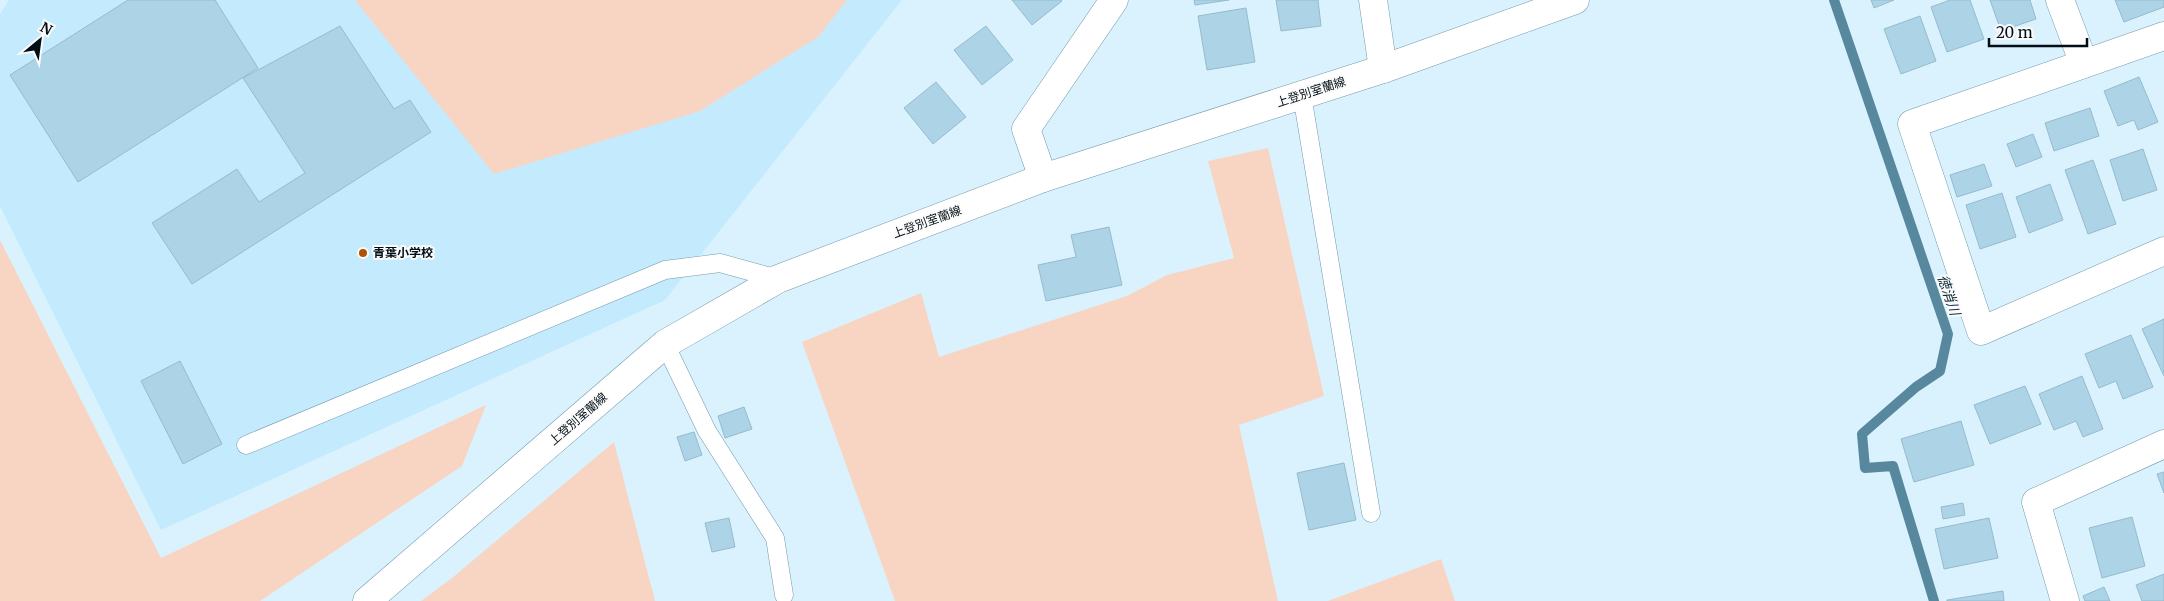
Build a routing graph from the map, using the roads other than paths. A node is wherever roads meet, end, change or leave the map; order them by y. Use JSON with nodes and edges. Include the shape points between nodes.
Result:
{"nodes":[{"id":1,"x":1114,"y":0,"type":"edge"},
{"id":2,"x":1373,"y":0,"type":"edge"},
{"id":3,"x":2060,"y":0,"type":"edge"},
{"id":4,"x":1566,"y":2,"type":"edge"},
{"id":5,"x":2164,"y":36,"type":"edge"},
{"id":6,"x":2084,"y":64,"type":"junction"},
{"id":7,"x":1383,"y":69,"type":"junction"},
{"id":8,"x":1302,"y":95,"type":"junction"},
{"id":9,"x":1043,"y":178,"type":"junction"},
{"id":10,"x":2164,"y":251,"type":"edge"},
{"id":11,"x":778,"y":279,"type":"junction"},
{"id":12,"x":665,"y":344,"type":"junction"},
{"id":13,"x":2164,"y":444,"type":"edge"},
{"id":14,"x":246,"y":445,"type":"dead end"},
{"id":15,"x":1371,"y":513,"type":"dead end"},
{"id":16,"x":784,"y":595,"type":"dead end"},
{"id":17,"x":367,"y":601,"type":"edge"},
{"id":18,"x":2065,"y":601,"type":"edge"}],
"edges":[{"from":1,"to":9,"type":"main road","via":[[1026,129]]},
{"from":2,"to":7,"type":"main road"},
{"from":3,"to":6,"type":"main road"},
{"from":4,"to":7,"type":"main road","name":"上登別室蘭線"},
{"from":5,"to":6,"type":"main road"},
{"from":6,"to":10,"type":"main road","via":[[1912,124],[1981,331]]},
{"from":7,"to":8,"type":"main road","name":"上登別室蘭線"},
{"from":8,"to":9,"type":"main road","name":"上登別室蘭線"},
{"from":8,"to":15,"type":"lane"},
{"from":9,"to":11,"type":"main road","name":"上登別室蘭線"},
{"from":11,"to":12,"type":"main road","name":"上登別室蘭線"},
{"from":11,"to":14,"type":"lane","via":[[720,263],[665,270]]},
{"from":12,"to":16,"type":"lane","via":[[707,431],[775,538]]},
{"from":12,"to":17,"type":"main road","name":"上登別室蘭線"},
{"from":13,"to":18,"type":"main road","via":[[2036,502]]}]}
